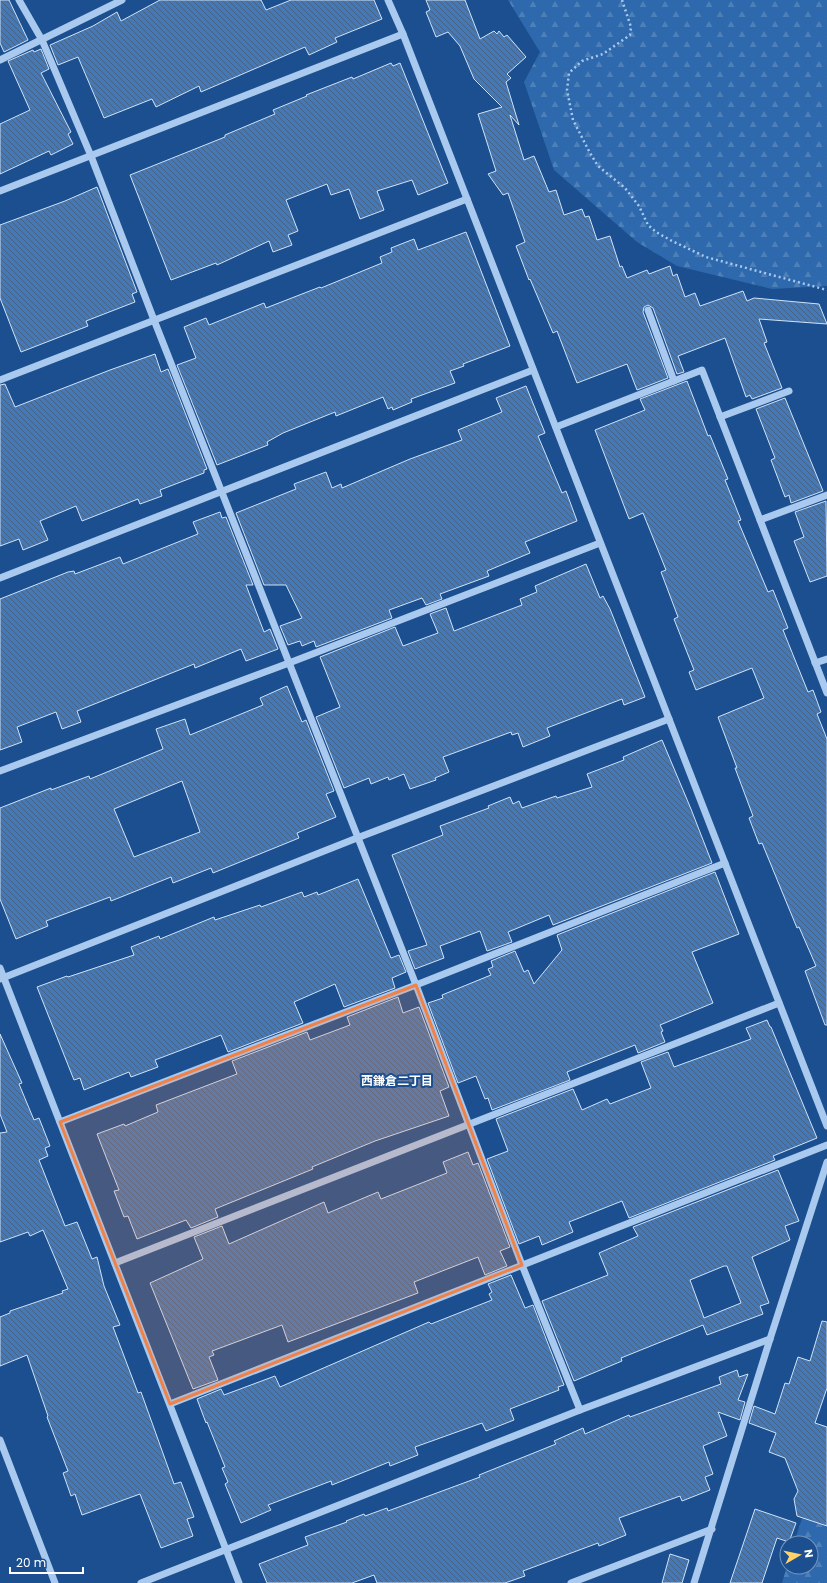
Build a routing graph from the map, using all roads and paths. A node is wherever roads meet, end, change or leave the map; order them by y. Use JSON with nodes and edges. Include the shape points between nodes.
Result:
{"nodes":[{"id":1,"x":19,"y":0,"type":"edge"},
{"id":2,"x":122,"y":0,"type":"edge"},
{"id":3,"x":388,"y":0,"type":"edge"},
{"id":4,"x":622,"y":0,"type":"edge"},
{"id":5,"x":403,"y":34,"type":"junction"},
{"id":6,"x":42,"y":40,"type":"junction"},
{"id":7,"x":0,"y":60,"type":"edge"},
{"id":8,"x":91,"y":156,"type":"junction"},
{"id":9,"x":0,"y":191,"type":"edge"},
{"id":10,"x":467,"y":199,"type":"junction"},
{"id":11,"x":827,"y":290,"type":"edge"},
{"id":12,"x":648,"y":310,"type":"dead end"},
{"id":13,"x":154,"y":320,"type":"junction"},
{"id":14,"x":533,"y":370,"type":"junction"},
{"id":15,"x":0,"y":380,"type":"edge"},
{"id":16,"x":674,"y":381,"type":"junction"},
{"id":17,"x":789,"y":392,"type":"dead end"},
{"id":18,"x":720,"y":417,"type":"junction"},
{"id":19,"x":556,"y":427,"type":"junction"},
{"id":20,"x":221,"y":490,"type":"junction"},
{"id":21,"x":827,"y":495,"type":"edge"},
{"id":22,"x":760,"y":520,"type":"junction"},
{"id":23,"x":600,"y":543,"type":"junction"},
{"id":24,"x":0,"y":578,"type":"edge"},
{"id":25,"x":827,"y":659,"type":"edge"},
{"id":26,"x":289,"y":663,"type":"junction"},
{"id":27,"x":815,"y":663,"type":"junction"},
{"id":28,"x":827,"y":693,"type":"edge"},
{"id":29,"x":669,"y":719,"type":"junction"},
{"id":30,"x":0,"y":771,"type":"edge"},
{"id":31,"x":357,"y":838,"type":"junction"},
{"id":32,"x":725,"y":863,"type":"junction"},
{"id":33,"x":0,"y":968,"type":"edge"},
{"id":34,"x":2,"y":978,"type":"edge"},
{"id":35,"x":416,"y":985,"type":"junction"},
{"id":36,"x":779,"y":1003,"type":"junction"},
{"id":37,"x":60,"y":1122,"type":"junction"},
{"id":38,"x":469,"y":1125,"type":"junction"},
{"id":39,"x":827,"y":1126,"type":"edge"},
{"id":40,"x":827,"y":1145,"type":"edge"},
{"id":41,"x":827,"y":1162,"type":"edge"},
{"id":42,"x":115,"y":1263,"type":"junction"},
{"id":43,"x":522,"y":1265,"type":"junction"},
{"id":44,"x":770,"y":1339,"type":"junction"},
{"id":45,"x":170,"y":1404,"type":"junction"},
{"id":46,"x":580,"y":1410,"type":"junction"},
{"id":47,"x":0,"y":1440,"type":"edge"},
{"id":48,"x":712,"y":1529,"type":"junction"},
{"id":49,"x":226,"y":1550,"type":"junction"},
{"id":50,"x":55,"y":1583,"type":"edge"},
{"id":51,"x":141,"y":1583,"type":"edge"},
{"id":52,"x":239,"y":1583,"type":"edge"},
{"id":53,"x":571,"y":1583,"type":"edge"},
{"id":54,"x":694,"y":1583,"type":"edge"}],
"edges":[{"from":1,"to":6,"type":"street"},
{"from":2,"to":6,"type":"street"},
{"from":3,"to":5,"type":"street"},
{"from":4,"to":11,"type":"path","via":[[631,27],[630,35],[603,54],[582,61],[569,73],[567,90],[573,120],[598,166],[625,188],[639,206],[648,224],[672,242],[706,257]]},
{"from":5,"to":8,"type":"street"},
{"from":5,"to":10,"type":"street"},
{"from":6,"to":7,"type":"street"},
{"from":6,"to":8,"type":"street"},
{"from":8,"to":9,"type":"street"},
{"from":8,"to":13,"type":"street"},
{"from":10,"to":13,"type":"street"},
{"from":10,"to":14,"type":"street"},
{"from":12,"to":16,"type":"street"},
{"from":13,"to":15,"type":"street"},
{"from":13,"to":20,"type":"street"},
{"from":14,"to":19,"type":"street"},
{"from":14,"to":20,"type":"street"},
{"from":16,"to":18,"type":"street","via":[[702,370]]},
{"from":16,"to":19,"type":"street"},
{"from":17,"to":18,"type":"street"},
{"from":18,"to":22,"type":"street"},
{"from":19,"to":23,"type":"street"},
{"from":20,"to":24,"type":"street"},
{"from":20,"to":26,"type":"street"},
{"from":21,"to":22,"type":"street"},
{"from":22,"to":27,"type":"street"},
{"from":23,"to":26,"type":"street"},
{"from":23,"to":29,"type":"street"},
{"from":25,"to":27,"type":"street"},
{"from":26,"to":30,"type":"street"},
{"from":26,"to":31,"type":"street"},
{"from":27,"to":28,"type":"street"},
{"from":29,"to":31,"type":"street"},
{"from":29,"to":32,"type":"street"},
{"from":31,"to":34,"type":"street"},
{"from":31,"to":35,"type":"street"},
{"from":32,"to":35,"type":"street"},
{"from":32,"to":36,"type":"street"},
{"from":33,"to":34,"type":"street"},
{"from":34,"to":37,"type":"street"},
{"from":35,"to":37,"type":"street"},
{"from":35,"to":38,"type":"street"},
{"from":36,"to":38,"type":"street"},
{"from":36,"to":39,"type":"street"},
{"from":37,"to":42,"type":"street"},
{"from":38,"to":42,"type":"street"},
{"from":38,"to":43,"type":"street"},
{"from":40,"to":43,"type":"street"},
{"from":41,"to":44,"type":"street"},
{"from":42,"to":45,"type":"street"},
{"from":43,"to":45,"type":"street"},
{"from":43,"to":46,"type":"street"},
{"from":44,"to":46,"type":"street"},
{"from":44,"to":48,"type":"street"},
{"from":45,"to":49,"type":"street"},
{"from":46,"to":49,"type":"street"},
{"from":47,"to":50,"type":"street"},
{"from":48,"to":53,"type":"street"},
{"from":48,"to":54,"type":"street"},
{"from":49,"to":51,"type":"street"},
{"from":49,"to":52,"type":"street"}]}
